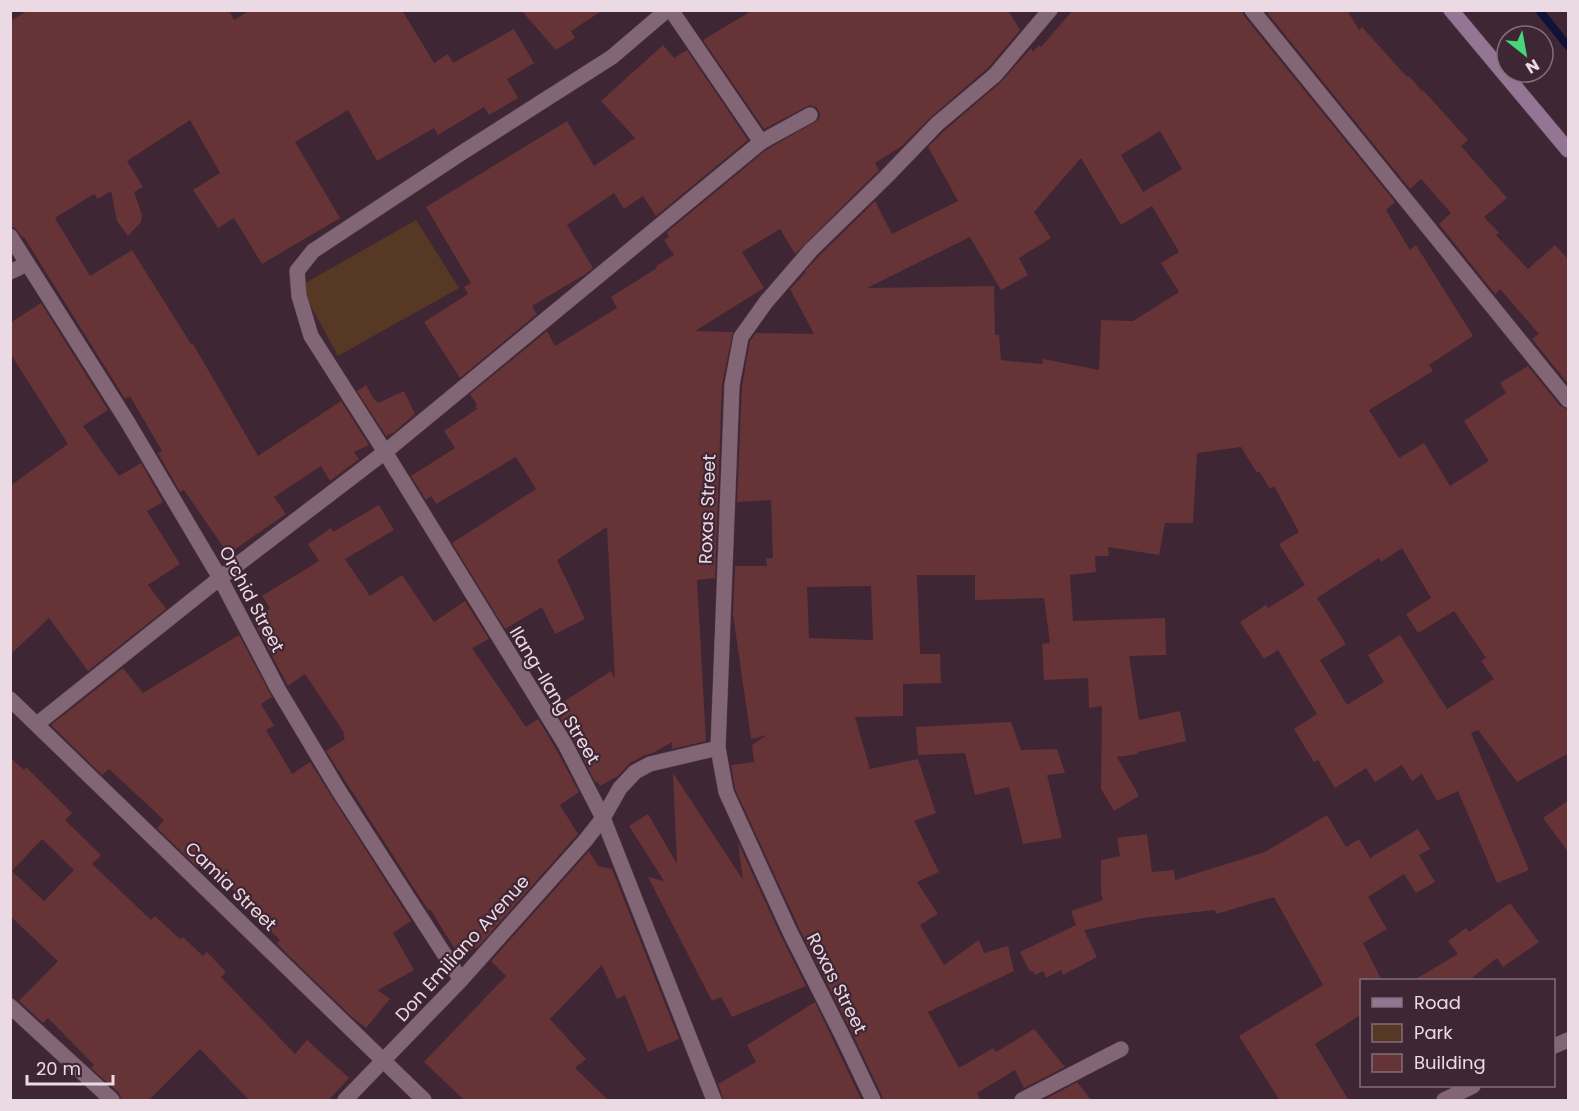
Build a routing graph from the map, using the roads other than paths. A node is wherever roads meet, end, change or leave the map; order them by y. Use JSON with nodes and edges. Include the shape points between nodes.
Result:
{"nodes":[{"id":1,"x":667,"y":10,"type":"edge"},
{"id":2,"x":671,"y":10,"type":"edge"},
{"id":3,"x":1050,"y":10,"type":"edge"},
{"id":4,"x":1252,"y":10,"type":"edge"},
{"id":5,"x":1451,"y":10,"type":"edge"},
{"id":6,"x":810,"y":115,"type":"dead end"},
{"id":7,"x":761,"y":142,"type":"junction"},
{"id":8,"x":1569,"y":150,"type":"edge"},
{"id":9,"x":10,"y":236,"type":"edge"},
{"id":10,"x":27,"y":264,"type":"junction"},
{"id":11,"x":10,"y":272,"type":"edge"},
{"id":12,"x":1569,"y":400,"type":"edge"},
{"id":13,"x":385,"y":452,"type":"junction"},
{"id":14,"x":220,"y":578,"type":"junction"},
{"id":15,"x":10,"y":699,"type":"edge"},
{"id":16,"x":37,"y":724,"type":"junction"},
{"id":17,"x":718,"y":748,"type":"junction"},
{"id":18,"x":603,"y":818,"type":"junction"},
{"id":19,"x":461,"y":980,"type":"junction"},
{"id":20,"x":10,"y":1006,"type":"edge"},
{"id":21,"x":1569,"y":1040,"type":"edge"},
{"id":22,"x":1555,"y":1046,"type":"edge"},
{"id":23,"x":1121,"y":1049,"type":"dead end"},
{"id":24,"x":383,"y":1062,"type":"junction"},
{"id":25,"x":1471,"y":1087,"type":"edge"},
{"id":26,"x":112,"y":1101,"type":"edge"},
{"id":27,"x":345,"y":1101,"type":"edge"},
{"id":28,"x":424,"y":1101,"type":"edge"},
{"id":29,"x":714,"y":1101,"type":"edge"},
{"id":30,"x":873,"y":1101,"type":"edge"},
{"id":31,"x":1022,"y":1101,"type":"edge"},
{"id":32,"x":1444,"y":1101,"type":"edge"}],
"edges":[{"from":1,"to":13,"type":"street","name":"Ilang-Ilang Street","via":[[612,57],[313,251],[297,271],[299,296],[311,336]]},
{"from":2,"to":7,"type":"street"},
{"from":3,"to":17,"type":"street","name":"Roxas Street","via":[[995,75],[937,124],[811,250],[741,337],[732,385]]},
{"from":4,"to":12,"type":"street"},
{"from":5,"to":8,"type":"main road"},
{"from":6,"to":7,"type":"street"},
{"from":7,"to":13,"type":"street"},
{"from":9,"to":10,"type":"street","name":"Orchid Street"},
{"from":10,"to":11,"type":"street"},
{"from":10,"to":14,"type":"street","name":"Orchid Street"},
{"from":13,"to":14,"type":"street"},
{"from":13,"to":18,"type":"street","name":"Ilang-Ilang Street","via":[[565,744]]},
{"from":14,"to":16,"type":"street"},
{"from":14,"to":19,"type":"street","name":"Orchid Street","via":[[339,791]]},
{"from":15,"to":16,"type":"street","name":"Camia Street"},
{"from":16,"to":24,"type":"street","name":"Camia Street"},
{"from":17,"to":18,"type":"street","name":"Don Emiliano Avenue","via":[[650,764],[635,772],[620,788]]},
{"from":17,"to":30,"type":"street","name":"Roxas Street","via":[[726,792]]},
{"from":18,"to":19,"type":"street","name":"Don Emiliano Avenue"},
{"from":18,"to":29,"type":"street","name":"Ilang-Ilang Street"},
{"from":19,"to":24,"type":"street","name":"Don Emiliano Avenue"},
{"from":20,"to":26,"type":"street"},
{"from":21,"to":22,"type":"street"},
{"from":23,"to":31,"type":"street"},
{"from":24,"to":27,"type":"street","name":"Don Emiliano Avenue"},
{"from":24,"to":28,"type":"street","name":"Camia Street"},
{"from":25,"to":32,"type":"street"}]}
